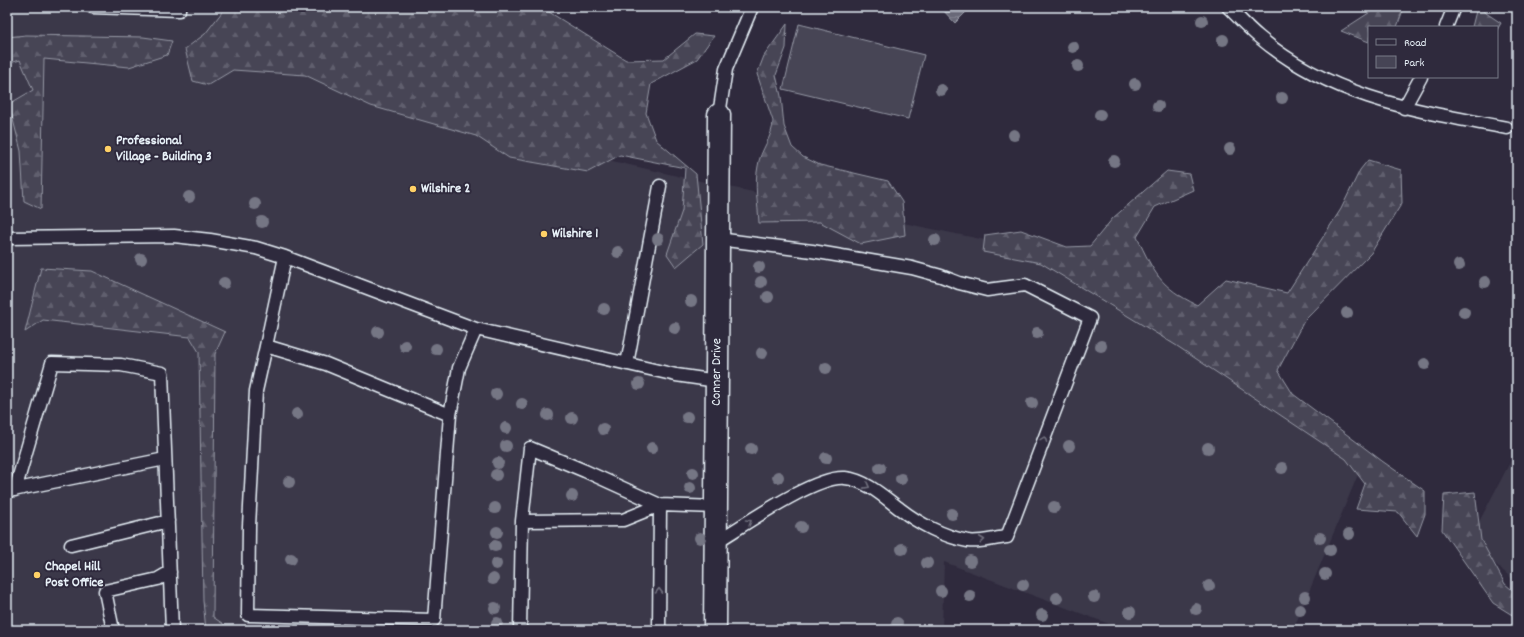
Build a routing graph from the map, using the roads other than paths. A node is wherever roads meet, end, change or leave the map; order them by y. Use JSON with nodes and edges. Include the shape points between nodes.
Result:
{"nodes":[{"id":1,"x":92,"y":7,"type":"edge"},
{"id":2,"x":179,"y":7,"type":"edge"},
{"id":3,"x":752,"y":7,"type":"edge"},
{"id":4,"x":1228,"y":7,"type":"edge"},
{"id":5,"x":1454,"y":7,"type":"edge"},
{"id":6,"x":125,"y":8,"type":"edge"},
{"id":7,"x":1446,"y":26,"type":"edge"},
{"id":8,"x":1420,"y":78,"type":"edge"},
{"id":9,"x":1404,"y":108,"type":"junction"},
{"id":10,"x":719,"y":115,"type":"joint"},
{"id":11,"x":1507,"y":128,"type":"dead end"},
{"id":12,"x":660,"y":186,"type":"dead end"},
{"id":13,"x":7,"y":238,"type":"edge"},
{"id":14,"x":718,"y":239,"type":"junction"},
{"id":15,"x":285,"y":256,"type":"junction"},
{"id":16,"x":476,"y":329,"type":"junction"},
{"id":17,"x":266,"y":346,"type":"junction"},
{"id":18,"x":627,"y":364,"type":"junction"},
{"id":19,"x":718,"y":381,"type":"junction"},
{"id":20,"x":450,"y":415,"type":"junction"},
{"id":21,"x":165,"y":459,"type":"junction"},
{"id":22,"x":11,"y":491,"type":"edge"},
{"id":23,"x":660,"y":505,"type":"junction"},
{"id":24,"x":716,"y":507,"type":"junction"},
{"id":25,"x":168,"y":521,"type":"junction"},
{"id":26,"x":522,"y":521,"type":"junction"},
{"id":27,"x":716,"y":542,"type":"junction"},
{"id":28,"x":71,"y":545,"type":"dead end"},
{"id":29,"x":170,"y":572,"type":"junction"},
{"id":30,"x":113,"y":630,"type":"edge"},
{"id":31,"x":172,"y":630,"type":"edge"},
{"id":32,"x":520,"y":630,"type":"edge"},
{"id":33,"x":659,"y":630,"type":"edge"},
{"id":34,"x":715,"y":630,"type":"edge"}],
"edges":[{"from":1,"to":6,"type":"lane"},
{"from":2,"to":6,"type":"lane","via":[[179,10]]},
{"from":3,"to":10,"type":"lane","via":[[726,69]]},
{"from":4,"to":9,"type":"lane","via":[[1258,37],[1288,59],[1361,95]]},
{"from":5,"to":7,"type":"lane"},
{"from":8,"to":9,"type":"lane"},
{"from":9,"to":11,"type":"lane"},
{"from":10,"to":14,"type":"street","name":"Conner Drive"},
{"from":12,"to":18,"type":"lane"},
{"from":13,"to":15,"type":"lane","via":[[174,236],[256,248]]},
{"from":14,"to":19,"type":"street","name":"Conner Drive"},
{"from":27,"to":14,"type":"lane","one_way":true,"via":[[804,489],[844,478],[858,482],[880,494],[934,530],[968,541],[1007,537],[1090,318],[1025,285],[988,290],[912,268],[812,251]]},
{"from":15,"to":16,"type":"lane"},
{"from":15,"to":17,"type":"lane"},
{"from":16,"to":18,"type":"lane"},
{"from":16,"to":20,"type":"lane","via":[[459,368]]},
{"from":17,"to":20,"type":"lane","via":[[326,364]]},
{"from":17,"to":20,"type":"lane","via":[[256,391],[249,526],[248,615],[434,620]]},
{"from":18,"to":19,"type":"lane"},
{"from":19,"to":24,"type":"street","name":"Conner Drive"},
{"from":21,"to":22,"type":"lane"},
{"from":21,"to":22,"type":"lane","via":[[162,373],[121,365],[52,363]]},
{"from":21,"to":25,"type":"lane"},
{"from":23,"to":24,"type":"lane"},
{"from":23,"to":26,"type":"lane","via":[[623,520]]},
{"from":23,"to":26,"type":"lane","via":[[530,448]]},
{"from":33,"to":23,"type":"lane","one_way":true},
{"from":24,"to":27,"type":"street","name":"Conner Drive"},
{"from":25,"to":28,"type":"lane"},
{"from":25,"to":29,"type":"lane"},
{"from":26,"to":32,"type":"lane"},
{"from":27,"to":34,"type":"street","name":"Conner Drive"},
{"from":29,"to":30,"type":"lane","via":[[158,579],[105,591]]},
{"from":29,"to":31,"type":"lane"}]}
